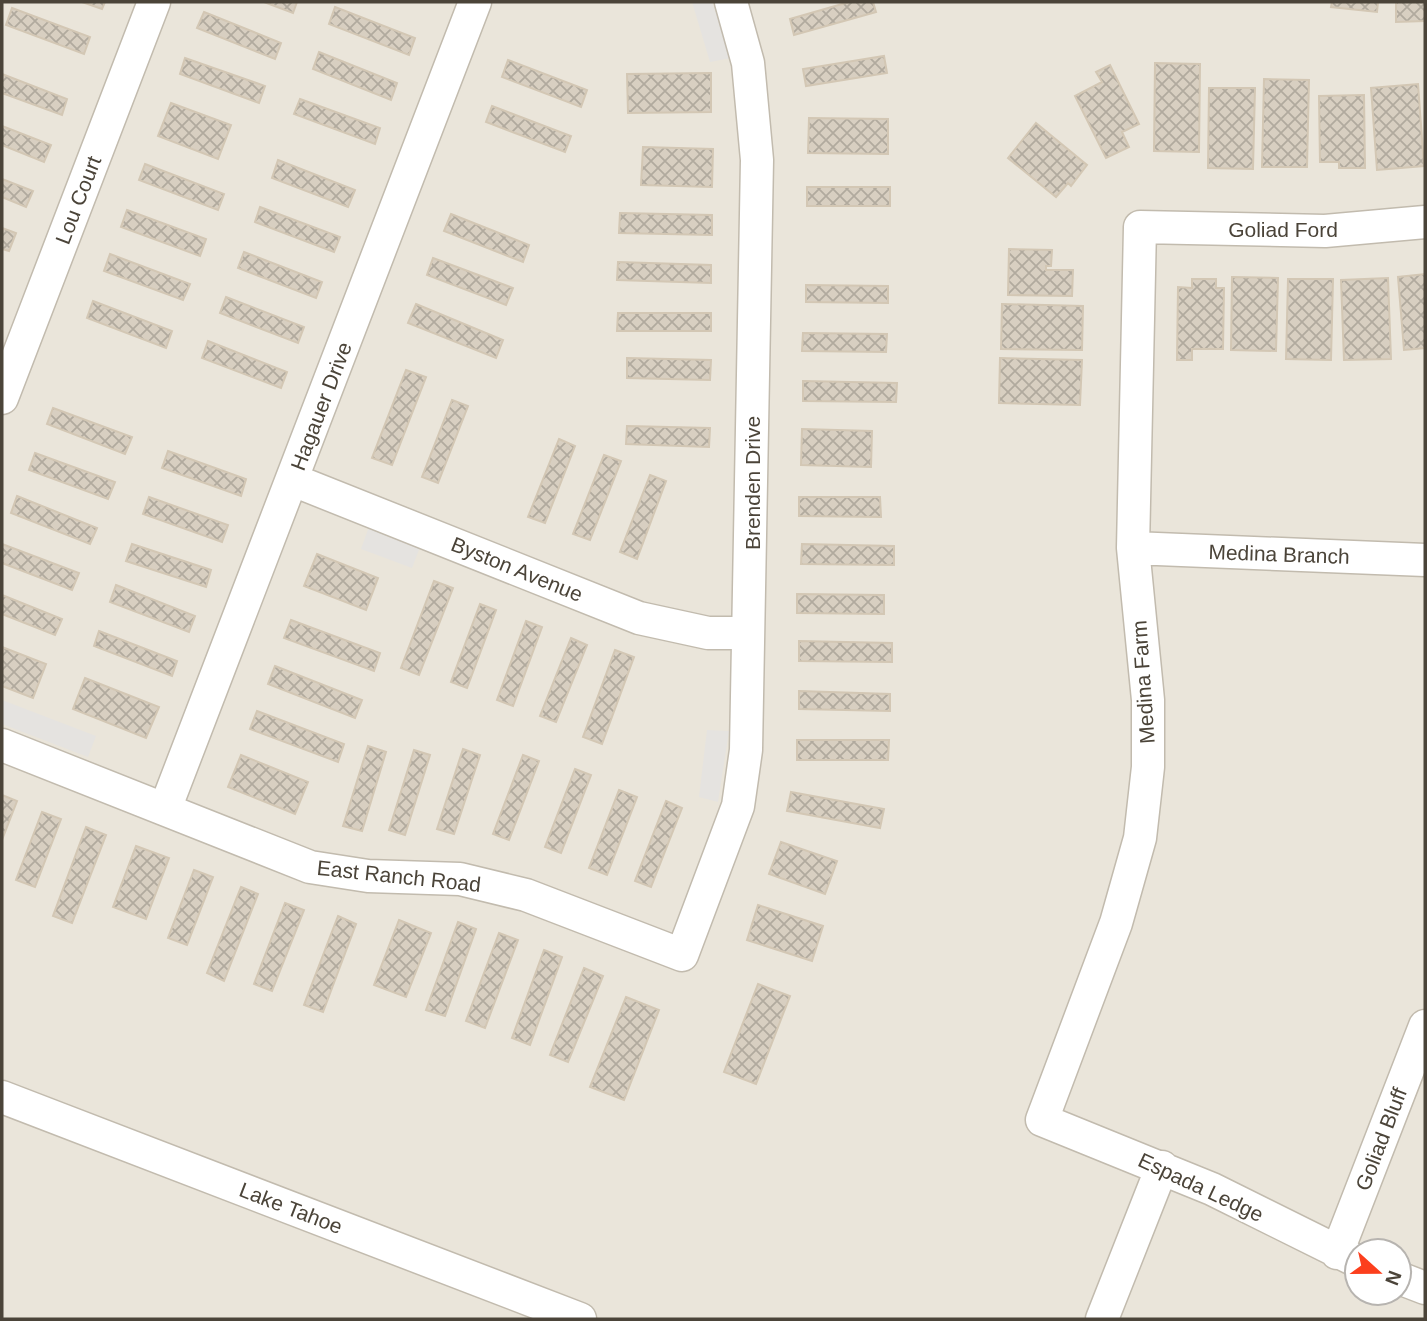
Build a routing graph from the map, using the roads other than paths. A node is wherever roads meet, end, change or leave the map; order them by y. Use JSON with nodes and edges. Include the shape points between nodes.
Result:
{"nodes":[{"id":1,"x":154,"y":2,"type":"edge"},
{"id":2,"x":475,"y":2,"type":"edge"},
{"id":3,"x":731,"y":2,"type":"edge"},
{"id":4,"x":1425,"y":222,"type":"edge"},
{"id":5,"x":1140,"y":227,"type":"joint"},
{"id":6,"x":2,"y":398,"type":"edge"},
{"id":7,"x":293,"y":480,"type":"junction"},
{"id":8,"x":1133,"y":548,"type":"junction"},
{"id":9,"x":1425,"y":560,"type":"edge"},
{"id":10,"x":746,"y":633,"type":"junction"},
{"id":11,"x":2,"y":746,"type":"edge"},
{"id":12,"x":165,"y":809,"type":"junction"},
{"id":13,"x":682,"y":955,"type":"joint"},
{"id":14,"x":1425,"y":1027,"type":"edge"},
{"id":15,"x":2,"y":1097,"type":"edge"},
{"id":16,"x":1042,"y":1120,"type":"joint"},
{"id":17,"x":1161,"y":1167,"type":"junction"},
{"id":18,"x":1354,"y":1237,"type":"edge"},
{"id":19,"x":1343,"y":1255,"type":"edge"},
{"id":20,"x":580,"y":1319,"type":"edge"},
{"id":21,"x":1102,"y":1319,"type":"edge"}],
"edges":[{"from":1,"to":6,"type":"street","name":"Lou Court"},
{"from":2,"to":7,"type":"street","name":"Hagauer Drive"},
{"from":3,"to":10,"type":"street","name":"Brenden Drive","via":[[748,63],[757,160]]},
{"from":4,"to":5,"type":"street","name":"Goliad Ford","via":[[1325,231]]},
{"from":5,"to":8,"type":"street","name":"Medina Farm"},
{"from":7,"to":10,"type":"street","name":"Byston Avenue","via":[[639,618],[708,633]]},
{"from":7,"to":12,"type":"street","name":"Hagauer Drive"},
{"from":8,"to":9,"type":"street","name":"Medina Branch"},
{"from":8,"to":16,"type":"street","name":"Medina Farm","via":[[1147,700],[1148,767],[1140,838],[1115,923]]},
{"from":10,"to":13,"type":"street","name":"Brenden Drive","via":[[746,750],[738,806]]},
{"from":11,"to":12,"type":"street","name":"East Ranch Road"},
{"from":12,"to":13,"type":"street","name":"East Ranch Road","via":[[310,867],[368,876],[473,882],[526,895]]},
{"from":14,"to":18,"type":"street","name":"Goliad Bluff"},
{"from":15,"to":20,"type":"street","name":"Lake Tahoe"},
{"from":16,"to":17,"type":"street","name":"Espada Ledge"},
{"from":17,"to":19,"type":"street","name":"Espada Ledge"},
{"from":17,"to":21,"type":"street"}]}
